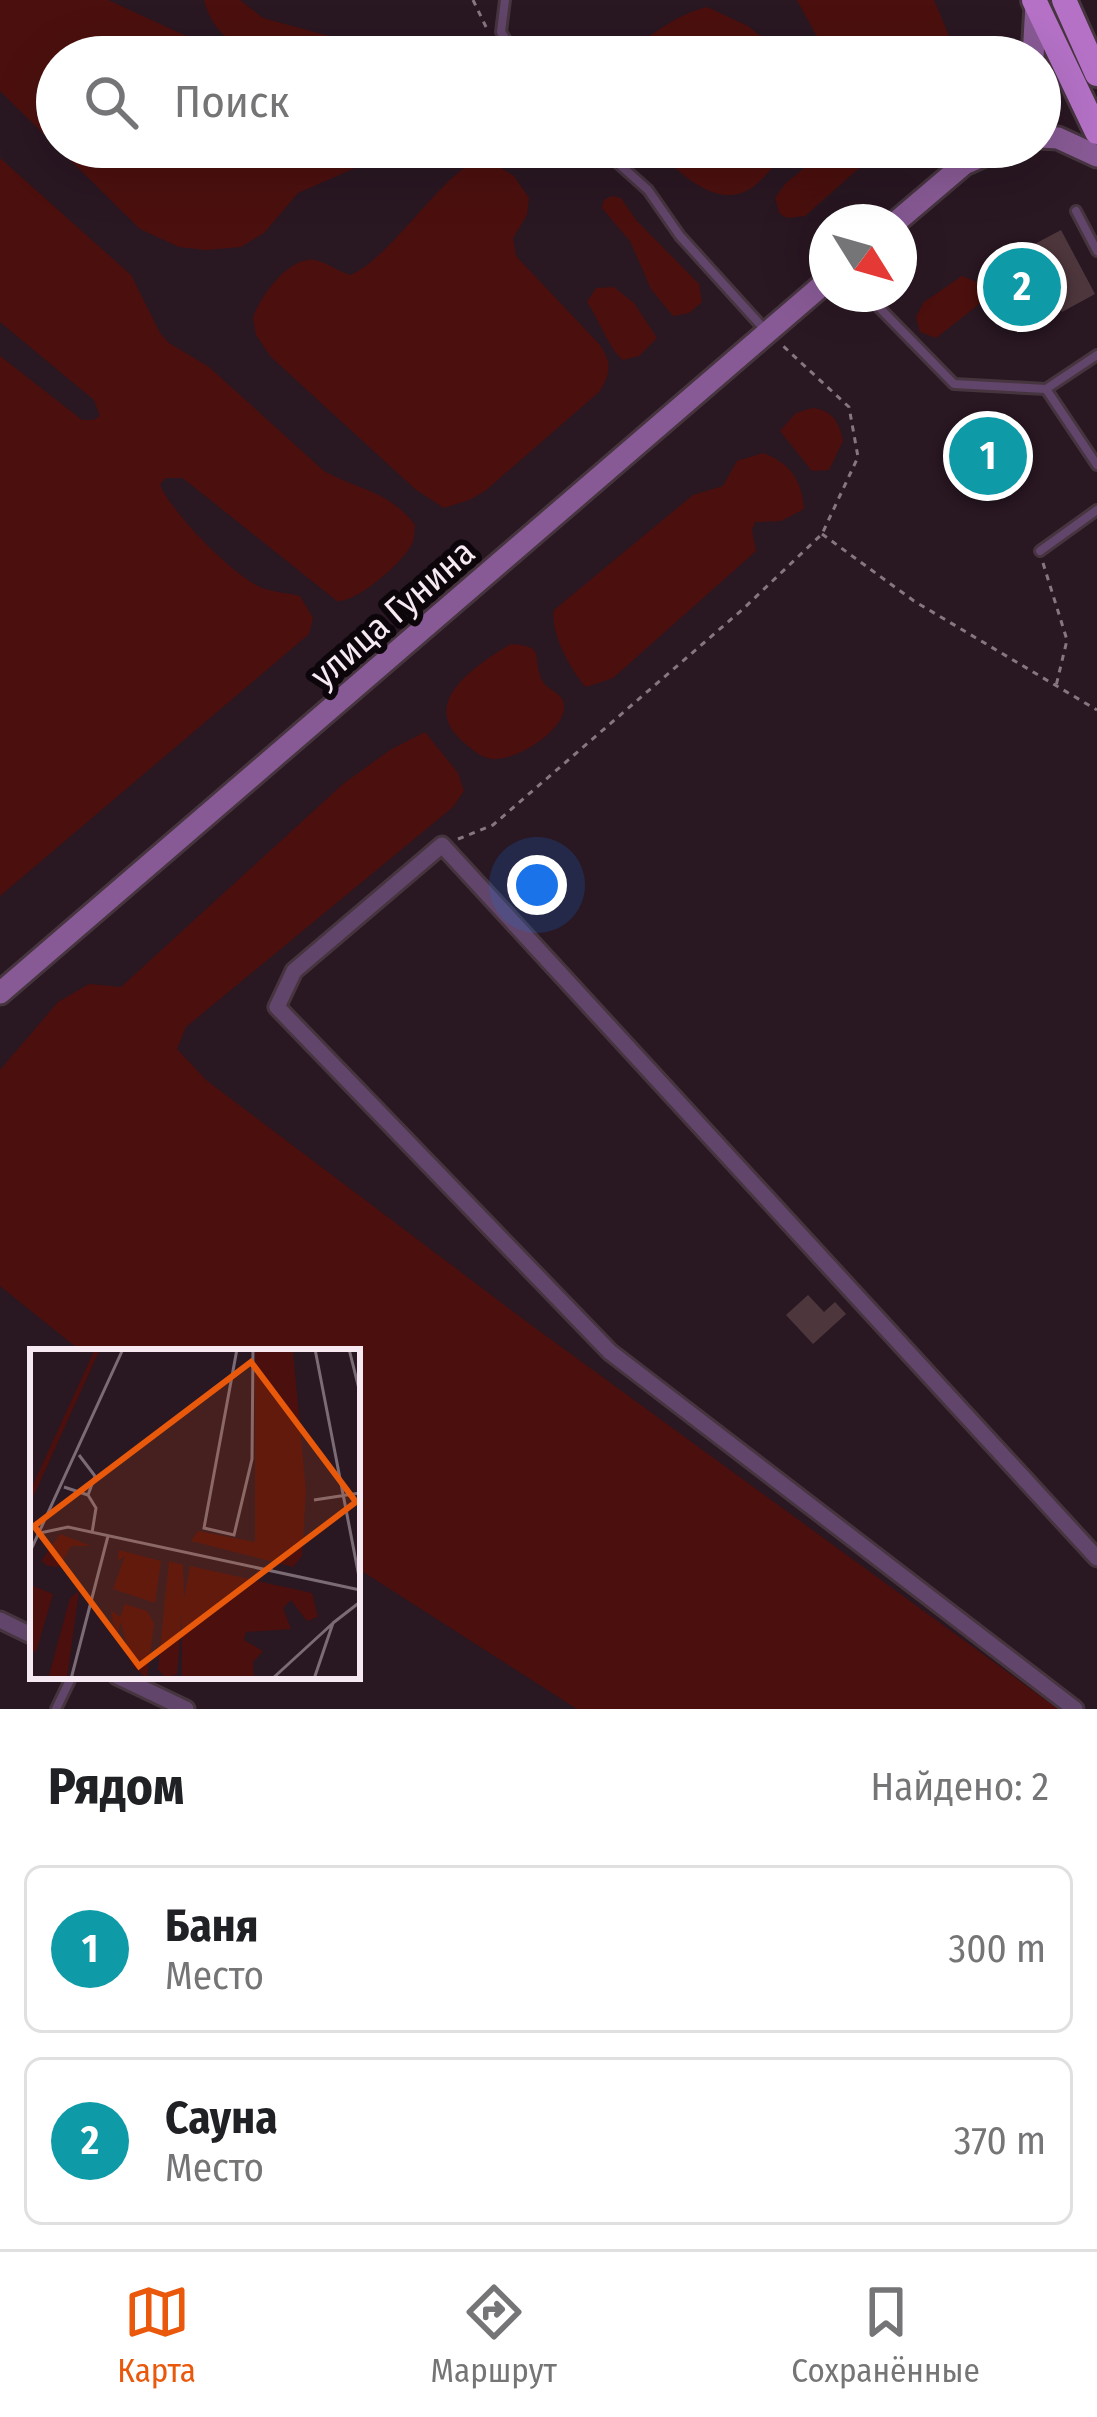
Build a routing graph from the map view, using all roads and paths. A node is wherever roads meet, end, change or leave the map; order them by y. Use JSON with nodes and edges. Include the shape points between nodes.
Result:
{"nodes":[{"id":1,"x":505,"y":0,"type":"edge"},
{"id":2,"x":1064,"y":0,"type":"edge"},
{"id":3,"x":1035,"y":2,"type":"edge"},
{"id":4,"x":504,"y":36,"type":"edge"},
{"id":5,"x":1034,"y":36,"type":"edge"},
{"id":6,"x":1051,"y":36,"type":"edge"},
{"id":7,"x":1061,"y":57,"type":"edge"},
{"id":8,"x":1097,"y":74,"type":"edge"},
{"id":9,"x":1097,"y":132,"type":"edge"},
{"id":10,"x":1061,"y":138,"type":"edge"},
{"id":11,"x":1097,"y":156,"type":"edge"},
{"id":12,"x":623,"y":168,"type":"edge"},
{"id":13,"x":959,"y":168,"type":"edge"},
{"id":14,"x":917,"y":204,"type":"edge"},
{"id":15,"x":1076,"y":211,"type":"dead end"},
{"id":16,"x":1097,"y":251,"type":"edge"},
{"id":17,"x":809,"y":296,"type":"edge"},
{"id":18,"x":879,"y":312,"type":"edge"},
{"id":19,"x":767,"y":332,"type":"junction"},
{"id":20,"x":1097,"y":355,"type":"edge"},
{"id":21,"x":1046,"y":389,"type":"junction"},
{"id":22,"x":1097,"y":465,"type":"edge"},
{"id":23,"x":1097,"y":510,"type":"edge"},
{"id":24,"x":822,"y":534,"type":"junction"},
{"id":25,"x":1040,"y":551,"type":"joint"},
{"id":26,"x":1055,"y":687,"type":"junction"},
{"id":27,"x":1097,"y":710,"type":"edge"},
{"id":28,"x":442,"y":845,"type":"junction"},
{"id":29,"x":0,"y":993,"type":"edge"},
{"id":30,"x":1097,"y":1558,"type":"edge"},
{"id":31,"x":0,"y":1620,"type":"edge"},
{"id":32,"x":30,"y":1635,"type":"edge"},
{"id":33,"x":71,"y":1679,"type":"edge"},
{"id":34,"x":123,"y":1679,"type":"edge"},
{"id":35,"x":56,"y":1709,"type":"edge"},
{"id":36,"x":186,"y":1709,"type":"edge"},
{"id":37,"x":1075,"y":1709,"type":"edge"}],
"edges":[{"from":1,"to":4,"type":"lane"},
{"from":2,"to":8,"type":"highway"},
{"from":3,"to":5,"type":"main road"},
{"from":3,"to":6,"type":"highway"},
{"from":7,"to":9,"type":"highway"},
{"from":10,"to":11,"type":"main road"},
{"from":12,"to":19,"type":"lane"},
{"from":13,"to":14,"type":"main road"},
{"from":15,"to":16,"type":"lane"},
{"from":17,"to":19,"type":"main road","name":"улица Гунина"},
{"from":18,"to":21,"type":"lane","via":[[953,384]]},
{"from":19,"to":24,"type":"path","via":[[848,407],[858,457]]},
{"from":19,"to":29,"type":"main road","name":"улица Гунина"},
{"from":20,"to":21,"type":"lane"},
{"from":21,"to":22,"type":"lane"},
{"from":23,"to":25,"type":"lane"},
{"from":24,"to":26,"type":"path"},
{"from":24,"to":28,"type":"path","via":[[493,825]]},
{"from":25,"to":26,"type":"path","via":[[1067,640]]},
{"from":26,"to":27,"type":"path"},
{"from":28,"to":30,"type":"street"},
{"from":28,"to":37,"type":"street","via":[[294,971],[277,1007],[610,1352]]},
{"from":31,"to":32,"type":"street"},
{"from":33,"to":35,"type":"lane"},
{"from":34,"to":36,"type":"street"}]}
